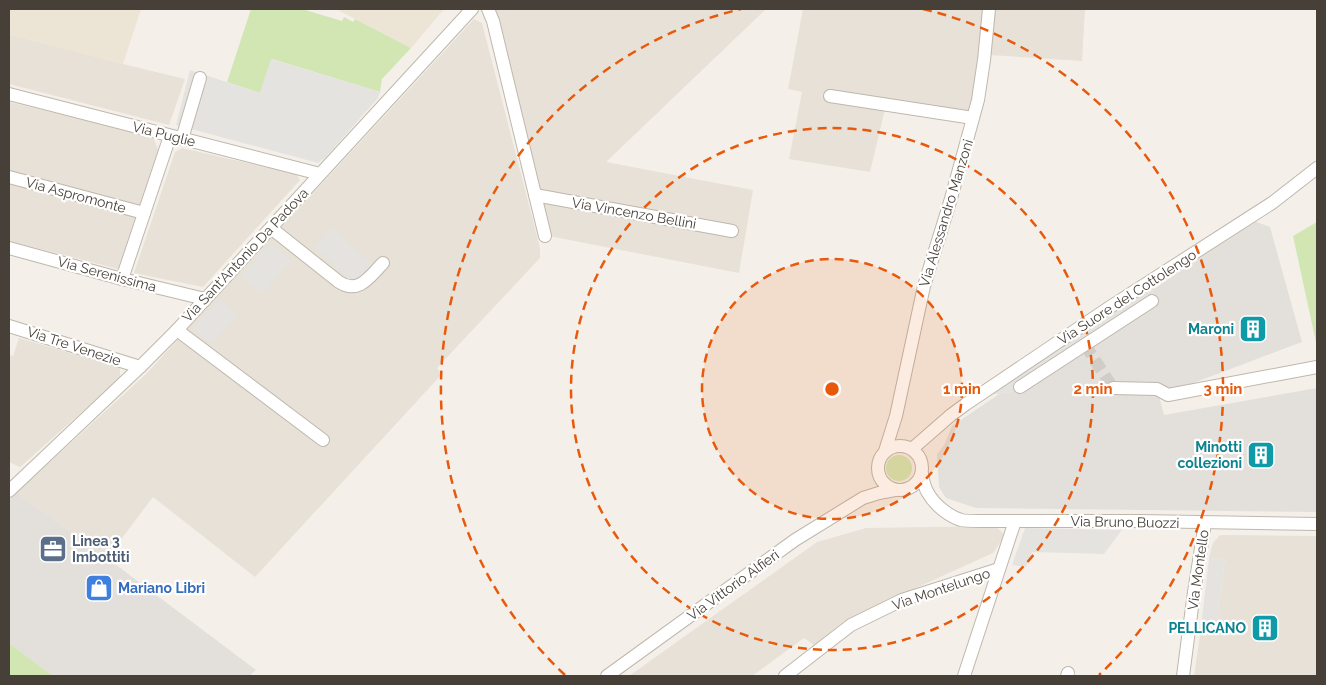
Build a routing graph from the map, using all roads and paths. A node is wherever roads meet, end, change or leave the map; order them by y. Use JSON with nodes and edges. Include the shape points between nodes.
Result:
{"nodes":[{"id":1,"x":472,"y":9,"type":"edge"},
{"id":2,"x":488,"y":9,"type":"edge"},
{"id":3,"x":989,"y":9,"type":"edge"},
{"id":4,"x":200,"y":78,"type":"dead end"},
{"id":5,"x":9,"y":94,"type":"edge"},
{"id":6,"x":830,"y":96,"type":"dead end"},
{"id":7,"x":974,"y":118,"type":"junction"},
{"id":8,"x":176,"y":137,"type":"junction"},
{"id":9,"x":1317,"y":168,"type":"edge"},
{"id":10,"x":320,"y":174,"type":"junction"},
{"id":11,"x":9,"y":177,"type":"edge"},
{"id":12,"x":535,"y":195,"type":"junction"},
{"id":13,"x":144,"y":213,"type":"junction"},
{"id":14,"x":271,"y":228,"type":"junction"},
{"id":15,"x":732,"y":231,"type":"dead end"},
{"id":16,"x":545,"y":236,"type":"dead end"},
{"id":17,"x":9,"y":248,"type":"edge"},
{"id":18,"x":383,"y":263,"type":"dead end"},
{"id":19,"x":122,"y":279,"type":"junction"},
{"id":20,"x":205,"y":299,"type":"junction"},
{"id":21,"x":1152,"y":301,"type":"dead end"},
{"id":22,"x":9,"y":326,"type":"edge"},
{"id":23,"x":177,"y":330,"type":"junction"},
{"id":24,"x":140,"y":367,"type":"junction"},
{"id":25,"x":1317,"y":367,"type":"edge"},
{"id":26,"x":1020,"y":387,"type":"dead end"},
{"id":27,"x":1114,"y":388,"type":"dead end"},
{"id":28,"x":896,"y":416,"type":"junction"},
{"id":29,"x":937,"y":427,"type":"junction"},
{"id":30,"x":323,"y":440,"type":"dead end"},
{"id":31,"x":909,"y":448,"type":"junction"},
{"id":32,"x":886,"y":451,"type":"junction"},
{"id":33,"x":921,"y":460,"type":"junction"},
{"id":34,"x":922,"y":474,"type":"junction"},
{"id":35,"x":879,"y":477,"type":"junction"},
{"id":36,"x":9,"y":491,"type":"edge"},
{"id":37,"x":898,"y":491,"type":"junction"},
{"id":38,"x":863,"y":498,"type":"junction"},
{"id":39,"x":937,"y":504,"type":"junction"},
{"id":40,"x":1015,"y":521,"type":"junction"},
{"id":41,"x":1205,"y":523,"type":"junction"},
{"id":42,"x":1317,"y":524,"type":"edge"},
{"id":43,"x":999,"y":569,"type":"junction"},
{"id":44,"x":607,"y":676,"type":"edge"},
{"id":45,"x":785,"y":676,"type":"edge"},
{"id":46,"x":964,"y":676,"type":"edge"},
{"id":47,"x":1183,"y":676,"type":"edge"}],
"edges":[{"from":1,"to":10,"type":"street","name":"Via Sant'Antonio Da Padova"},
{"from":2,"to":12,"type":"street"},
{"from":3,"to":7,"type":"street","name":"Via Alessandro Manzoni"},
{"from":4,"to":8,"type":"street"},
{"from":5,"to":8,"type":"street","name":"Via Puglie"},
{"from":6,"to":7,"type":"street"},
{"from":7,"to":28,"type":"street","name":"Via Alessandro Manzoni","via":[[924,286]]},
{"from":8,"to":10,"type":"street","name":"Via Puglie"},
{"from":8,"to":13,"type":"street"},
{"from":9,"to":29,"type":"street","name":"Via Suore del Cottolengo","via":[[1272,203],[1110,307]]},
{"from":10,"to":14,"type":"street","name":"Via Sant'Antonio Da Padova"},
{"from":11,"to":13,"type":"street","name":"Via Aspromonte"},
{"from":12,"to":15,"type":"street","name":"Via Vincenzo Bellini"},
{"from":12,"to":16,"type":"street"},
{"from":13,"to":19,"type":"street"},
{"from":14,"to":18,"type":"street","via":[[345,286],[360,285]]},
{"from":14,"to":20,"type":"street","name":"Via Sant'Antonio Da Padova"},
{"from":17,"to":19,"type":"street","name":"Via Serenissima"},
{"from":19,"to":20,"type":"street","name":"Via Serenissima"},
{"from":20,"to":23,"type":"street","name":"Via Sant'Antonio Da Padova"},
{"from":21,"to":26,"type":"street"},
{"from":22,"to":24,"type":"street","name":"Via Tre Venezie"},
{"from":23,"to":24,"type":"street","name":"Via Sant'Antonio Da Padova"},
{"from":23,"to":30,"type":"street"},
{"from":24,"to":36,"type":"street","name":"Via Sant'Antonio Da Padova"},
{"from":25,"to":27,"type":"street","via":[[1168,395],[1157,389]]},
{"from":28,"to":31,"type":"street","name":"Via Alessandro Manzoni","via":[[901,438]]},
{"from":28,"to":32,"type":"street","name":"Via Alessandro Manzoni"},
{"from":29,"to":31,"type":"street","name":"Via Suore del Cottolengo"},
{"from":29,"to":33,"type":"street","name":"Via Suore del Cottolengo"},
{"from":31,"to":32,"type":"street","via":[[898,446]]},
{"from":31,"to":33,"type":"street"},
{"from":32,"to":35,"type":"street","via":[[878,463]]},
{"from":33,"to":34,"type":"street"},
{"from":34,"to":37,"type":"street","via":[[915,486]]},
{"from":34,"to":39,"type":"street","name":"Via Bruno Buozzi","via":[[928,494]]},
{"from":35,"to":37,"type":"street","via":[[888,488]]},
{"from":35,"to":38,"type":"street","name":"Via Vittorio Alfieri"},
{"from":37,"to":38,"type":"street","name":"Via Vittorio Alfieri"},
{"from":37,"to":39,"type":"street","name":"Via Bruno Buozzi","via":[[918,495]]},
{"from":38,"to":44,"type":"street","name":"Via Vittorio Alfieri","via":[[796,540]]},
{"from":39,"to":40,"type":"street","name":"Via Bruno Buozzi","via":[[961,520]]},
{"from":40,"to":41,"type":"street","name":"Via Bruno Buozzi"},
{"from":40,"to":43,"type":"street"},
{"from":41,"to":42,"type":"street","name":"Via Bruno Buozzi"},
{"from":41,"to":47,"type":"street","name":"Via Montello"},
{"from":43,"to":45,"type":"street","name":"Via Montelungo","via":[[902,600],[851,625]]},
{"from":43,"to":46,"type":"street"}]}
